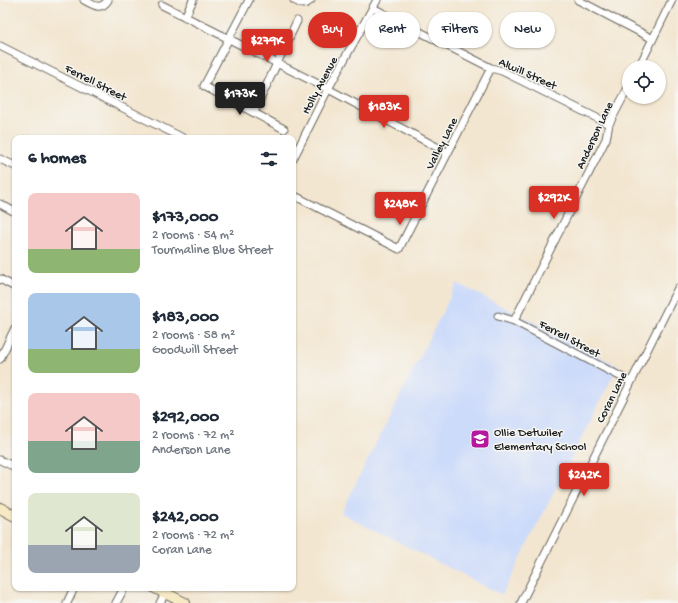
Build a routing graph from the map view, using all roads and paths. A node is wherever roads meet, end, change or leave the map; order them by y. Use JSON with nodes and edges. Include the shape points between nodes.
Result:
{"nodes":[{"id":1,"x":84,"y":0,"type":"edge"},
{"id":2,"x":108,"y":0,"type":"edge"},
{"id":3,"x":193,"y":0,"type":"edge"},
{"id":4,"x":249,"y":0,"type":"edge"},
{"id":5,"x":294,"y":0,"type":"edge"},
{"id":6,"x":377,"y":0,"type":"edge"},
{"id":7,"x":578,"y":0,"type":"edge"},
{"id":8,"x":672,"y":0,"type":"edge"},
{"id":9,"x":309,"y":1,"type":"edge"},
{"id":10,"x":162,"y":5,"type":"dead end"},
{"id":11,"x":373,"y":8,"type":"junction"},
{"id":12,"x":185,"y":17,"type":"junction"},
{"id":13,"x":297,"y":21,"type":"dead end"},
{"id":14,"x":229,"y":39,"type":"junction"},
{"id":15,"x":653,"y":39,"type":"junction"},
{"id":16,"x":0,"y":46,"type":"edge"},
{"id":17,"x":642,"y":60,"type":"edge"},
{"id":18,"x":277,"y":63,"type":"junction"},
{"id":19,"x":491,"y":68,"type":"junction"},
{"id":20,"x":328,"y":89,"type":"junction"},
{"id":21,"x":622,"y":99,"type":"edge"},
{"id":22,"x":254,"y":112,"type":"junction"},
{"id":23,"x":609,"y":124,"type":"junction"},
{"id":24,"x":284,"y":129,"type":"dead end"},
{"id":25,"x":176,"y":135,"type":"edge"},
{"id":26,"x":296,"y":153,"type":"edge"},
{"id":27,"x":448,"y":153,"type":"junction"},
{"id":28,"x":0,"y":159,"type":"edge"},
{"id":29,"x":12,"y":165,"type":"edge"},
{"id":30,"x":296,"y":197,"type":"edge"},
{"id":31,"x":0,"y":204,"type":"edge"},
{"id":32,"x":12,"y":210,"type":"edge"},
{"id":33,"x":0,"y":279,"type":"edge"},
{"id":34,"x":12,"y":285,"type":"edge"},
{"id":35,"x":678,"y":288,"type":"edge"},
{"id":36,"x":498,"y":316,"type":"dead end"},
{"id":37,"x":514,"y":321,"type":"junction"},
{"id":38,"x":12,"y":334,"type":"edge"},
{"id":39,"x":0,"y":359,"type":"edge"},
{"id":40,"x":631,"y":382,"type":"junction"},
{"id":41,"x":0,"y":460,"type":"edge"},
{"id":42,"x":12,"y":466,"type":"edge"},
{"id":43,"x":0,"y":508,"type":"edge"},
{"id":44,"x":12,"y":514,"type":"edge"},
{"id":45,"x":73,"y":591,"type":"edge"},
{"id":46,"x":122,"y":591,"type":"edge"},
{"id":47,"x":161,"y":591,"type":"edge"},
{"id":48,"x":165,"y":593,"type":"junction"},
{"id":49,"x":67,"y":603,"type":"edge"},
{"id":50,"x":116,"y":603,"type":"edge"},
{"id":51,"x":160,"y":603,"type":"edge"},
{"id":52,"x":185,"y":603,"type":"edge"},
{"id":53,"x":521,"y":603,"type":"edge"}],
"edges":[{"from":1,"to":2,"type":"street","via":[[97,7]]},
{"from":3,"to":12,"type":"street"},
{"from":4,"to":14,"type":"street"},
{"from":5,"to":9,"type":"street","via":[[302,4]]},
{"from":6,"to":11,"type":"street","name":"Holly Avenue"},
{"from":7,"to":15,"type":"street"},
{"from":8,"to":15,"type":"street"},
{"from":10,"to":12,"type":"street"},
{"from":11,"to":19,"type":"street","name":"Alwill Street"},
{"from":11,"to":20,"type":"street","name":"Holly Avenue"},
{"from":12,"to":14,"type":"street"},
{"from":13,"to":18,"type":"street"},
{"from":14,"to":18,"type":"street"},
{"from":14,"to":22,"type":"street","via":[[204,86]]},
{"from":15,"to":17,"type":"street"},
{"from":16,"to":25,"type":"street","name":"Ferrell Street"},
{"from":18,"to":20,"type":"street"},
{"from":18,"to":22,"type":"street"},
{"from":19,"to":23,"type":"street","name":"Alwill Street","via":[[502,71]]},
{"from":19,"to":27,"type":"street","name":"Valley Lane"},
{"from":20,"to":26,"type":"street","name":"Holly Avenue"},
{"from":20,"to":27,"type":"street"},
{"from":21,"to":23,"type":"street","name":"Anderson Lane"},
{"from":22,"to":24,"type":"street"},
{"from":23,"to":37,"type":"street","name":"Anderson Lane","via":[[606,138]]},
{"from":27,"to":30,"type":"street","name":"Valley Lane","via":[[399,249]]},
{"from":28,"to":29,"type":"street"},
{"from":31,"to":32,"type":"street"},
{"from":33,"to":34,"type":"street"},
{"from":35,"to":40,"type":"street","name":"Coran Lane"},
{"from":36,"to":37,"type":"street","name":"Ferrell Street"},
{"from":37,"to":40,"type":"street","name":"Ferrell Street"},
{"from":38,"to":39,"type":"street"},
{"from":40,"to":53,"type":"street","name":"Coran Lane"},
{"from":41,"to":42,"type":"street"},
{"from":43,"to":44,"type":"main road"},
{"from":45,"to":49,"type":"street"},
{"from":46,"to":50,"type":"street"},
{"from":47,"to":48,"type":"main road"},
{"from":48,"to":51,"type":"street"},
{"from":48,"to":52,"type":"main road"}]}
